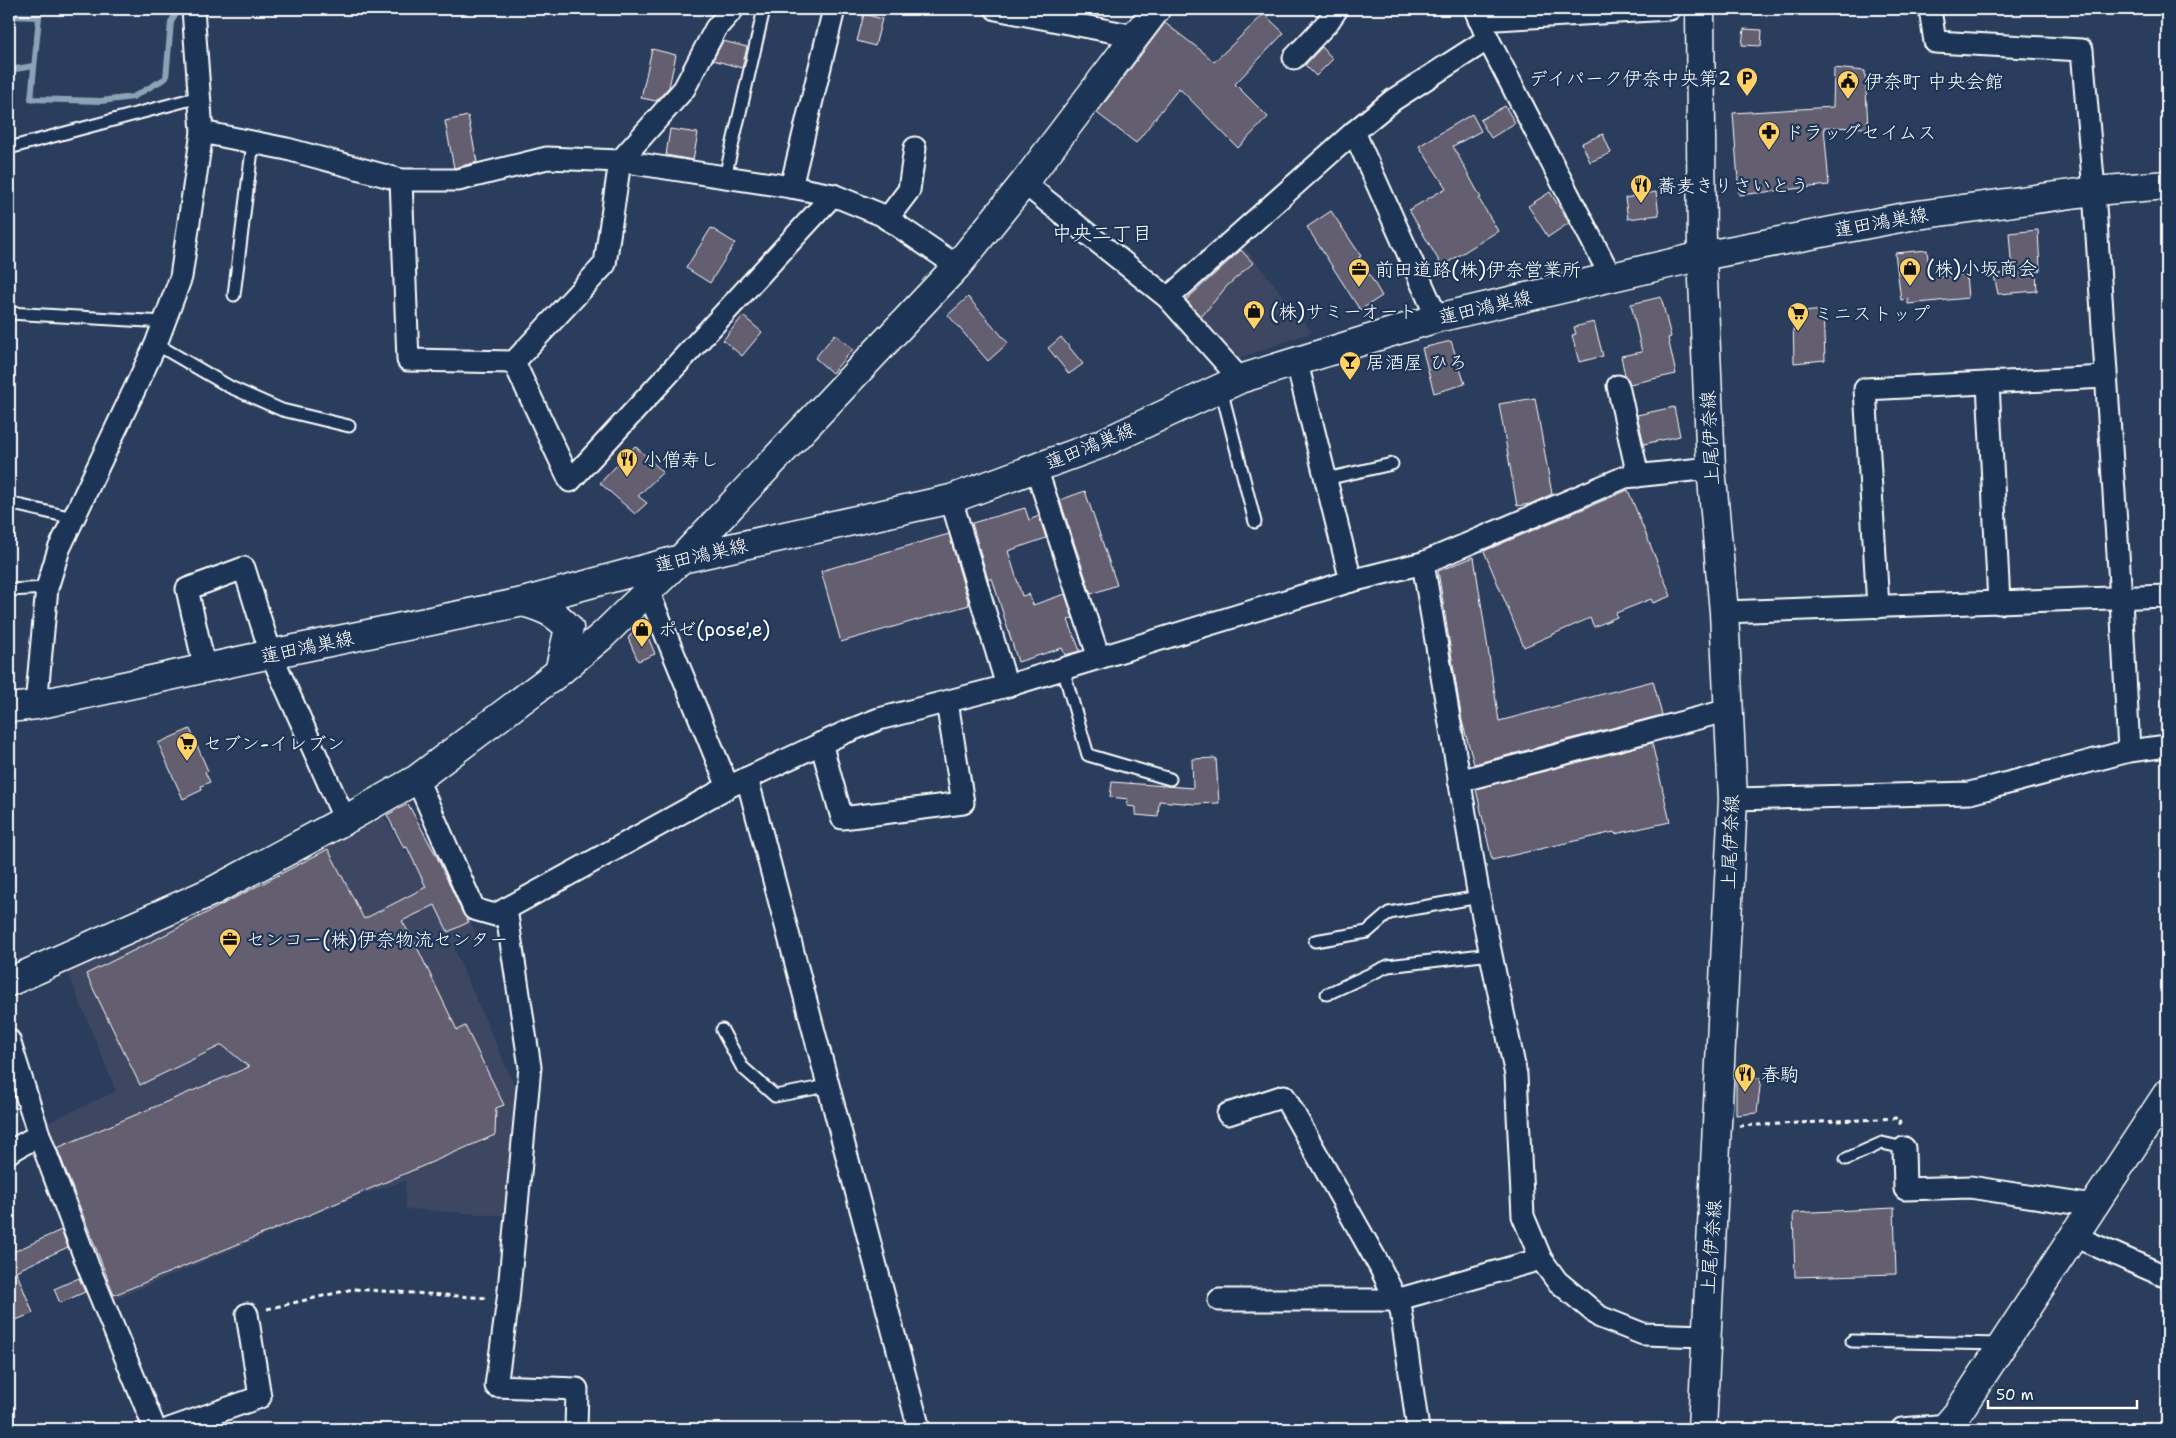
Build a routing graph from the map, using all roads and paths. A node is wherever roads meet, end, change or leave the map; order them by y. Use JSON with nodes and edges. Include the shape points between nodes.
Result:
{"nodes":[{"id":1,"x":193,"y":9,"type":"edge"},
{"id":2,"x":733,"y":9,"type":"edge"},
{"id":3,"x":764,"y":9,"type":"edge"},
{"id":4,"x":834,"y":9,"type":"edge"},
{"id":5,"x":996,"y":9,"type":"edge"},
{"id":6,"x":1156,"y":9,"type":"edge"},
{"id":7,"x":1337,"y":9,"type":"edge"},
{"id":8,"x":1670,"y":9,"type":"edge"},
{"id":9,"x":1700,"y":9,"type":"edge"},
{"id":10,"x":1930,"y":9,"type":"edge"},
{"id":11,"x":1481,"y":23,"type":"edge"},
{"id":12,"x":1135,"y":36,"type":"junction"},
{"id":13,"x":1294,"y":58,"type":"dead end"},
{"id":14,"x":200,"y":97,"type":"junction"},
{"id":15,"x":202,"y":132,"type":"junction"},
{"id":16,"x":1354,"y":132,"type":"junction"},
{"id":17,"x":253,"y":142,"type":"junction"},
{"id":18,"x":9,"y":148,"type":"edge"},
{"id":19,"x":915,"y":148,"type":"dead end"},
{"id":20,"x":620,"y":161,"type":"junction"},
{"id":21,"x":725,"y":177,"type":"junction"},
{"id":22,"x":401,"y":180,"type":"junction"},
{"id":23,"x":1024,"y":183,"type":"junction"},
{"id":24,"x":2167,"y":185,"type":"edge"},
{"id":25,"x":791,"y":187,"type":"junction"},
{"id":26,"x":2094,"y":191,"type":"junction"},
{"id":27,"x":833,"y":195,"type":"junction"},
{"id":28,"x":887,"y":219,"type":"junction"},
{"id":29,"x":1702,"y":256,"type":"junction"},
{"id":30,"x":957,"y":266,"type":"junction"},
{"id":31,"x":1611,"y":277,"type":"junction"},
{"id":32,"x":234,"y":294,"type":"dead end"},
{"id":33,"x":1168,"y":298,"type":"junction"},
{"id":34,"x":9,"y":313,"type":"edge"},
{"id":35,"x":1437,"y":318,"type":"junction"},
{"id":36,"x":164,"y":322,"type":"junction"},
{"id":37,"x":156,"y":344,"type":"junction"},
{"id":38,"x":514,"y":362,"type":"junction"},
{"id":39,"x":1297,"y":362,"type":"junction"},
{"id":40,"x":2105,"y":377,"type":"junction"},
{"id":41,"x":1988,"y":383,"type":"junction"},
{"id":42,"x":1230,"y":384,"type":"junction"},
{"id":43,"x":1618,"y":386,"type":"dead end"},
{"id":44,"x":350,"y":426,"type":"dead end"},
{"id":45,"x":1392,"y":464,"type":"dead end"},
{"id":46,"x":1036,"y":468,"type":"junction"},
{"id":47,"x":1711,"y":468,"type":"junction"},
{"id":48,"x":1638,"y":476,"type":"junction"},
{"id":49,"x":1326,"y":479,"type":"junction"},
{"id":50,"x":951,"y":500,"type":"junction"},
{"id":51,"x":9,"y":503,"type":"edge"},
{"id":52,"x":73,"y":518,"type":"junction"},
{"id":53,"x":1255,"y":522,"type":"dead end"},
{"id":54,"x":681,"y":559,"type":"junction"},
{"id":55,"x":1422,"y":563,"type":"junction"},
{"id":56,"x":1351,"y":581,"type":"junction"},
{"id":57,"x":46,"y":588,"type":"junction"},
{"id":58,"x":9,"y":590,"type":"edge"},
{"id":59,"x":648,"y":591,"type":"junction"},
{"id":60,"x":2167,"y":596,"type":"edge"},
{"id":61,"x":2121,"y":599,"type":"junction"},
{"id":62,"x":523,"y":602,"type":"junction"},
{"id":63,"x":1999,"y":603,"type":"junction"},
{"id":64,"x":1878,"y":607,"type":"junction"},
{"id":65,"x":1724,"y":612,"type":"junction"},
{"id":66,"x":271,"y":654,"type":"junction"},
{"id":67,"x":1099,"y":658,"type":"junction"},
{"id":68,"x":205,"y":669,"type":"junction"},
{"id":69,"x":1063,"y":669,"type":"junction"},
{"id":70,"x":559,"y":672,"type":"junction"},
{"id":71,"x":1007,"y":686,"type":"junction"},
{"id":72,"x":947,"y":702,"type":"junction"},
{"id":73,"x":36,"y":705,"type":"junction"},
{"id":74,"x":9,"y":708,"type":"edge"},
{"id":75,"x":1729,"y":710,"type":"junction"},
{"id":76,"x":821,"y":743,"type":"junction"},
{"id":77,"x":2167,"y":746,"type":"edge"},
{"id":78,"x":2129,"y":751,"type":"junction"},
{"id":79,"x":417,"y":779,"type":"junction"},
{"id":80,"x":1170,"y":779,"type":"dead end"},
{"id":81,"x":1459,"y":781,"type":"junction"},
{"id":82,"x":738,"y":782,"type":"junction"},
{"id":83,"x":1733,"y":799,"type":"junction"},
{"id":84,"x":345,"y":820,"type":"junction"},
{"id":85,"x":1479,"y":897,"type":"junction"},
{"id":86,"x":506,"y":909,"type":"junction"},
{"id":87,"x":1315,"y":941,"type":"dead end"},
{"id":88,"x":1491,"y":954,"type":"junction"},
{"id":89,"x":10,"y":979,"type":"edge"},
{"id":90,"x":1327,"y":994,"type":"dead end"},
{"id":91,"x":722,"y":1030,"type":"dead end"},
{"id":92,"x":9,"y":1040,"type":"edge"},
{"id":93,"x":827,"y":1086,"type":"junction"},
{"id":94,"x":2167,"y":1094,"type":"edge"},
{"id":95,"x":1228,"y":1114,"type":"dead end"},
{"id":96,"x":1718,"y":1128,"type":"junction"},
{"id":97,"x":39,"y":1135,"type":"junction"},
{"id":98,"x":1904,"y":1148,"type":"junction"},
{"id":99,"x":9,"y":1152,"type":"edge"},
{"id":100,"x":1846,"y":1159,"type":"dead end"},
{"id":101,"x":2093,"y":1206,"type":"junction"},
{"id":102,"x":2074,"y":1236,"type":"junction"},
{"id":103,"x":1540,"y":1259,"type":"junction"},
{"id":104,"x":2167,"y":1277,"type":"edge"},
{"id":105,"x":508,"y":1300,"type":"junction"},
{"id":106,"x":1219,"y":1300,"type":"dead end"},
{"id":107,"x":1396,"y":1300,"type":"junction"},
{"id":108,"x":247,"y":1314,"type":"joint"},
{"id":109,"x":1706,"y":1336,"type":"junction"},
{"id":110,"x":1852,"y":1342,"type":"dead end"},
{"id":111,"x":2003,"y":1344,"type":"junction"},
{"id":112,"x":1946,"y":1427,"type":"edge"},
{"id":113,"x":154,"y":1429,"type":"edge"},
{"id":114,"x":169,"y":1429,"type":"edge"},
{"id":115,"x":576,"y":1429,"type":"edge"},
{"id":116,"x":919,"y":1429,"type":"edge"},
{"id":117,"x":1418,"y":1429,"type":"edge"},
{"id":118,"x":1702,"y":1429,"type":"edge"},
{"id":119,"x":1902,"y":1429,"type":"edge"}],
"edges":[{"from":1,"to":14,"type":"street"},
{"from":2,"to":20,"type":"street","via":[[716,28],[684,89]]},
{"from":3,"to":21,"type":"lane"},
{"from":4,"to":25,"type":"street"},
{"from":5,"to":12,"type":"street"},
{"from":6,"to":12,"type":"street"},
{"from":7,"to":13,"type":"street"},
{"from":8,"to":11,"type":"street"},
{"from":9,"to":29,"type":"street","name":"上尾伊奈線"},
{"from":10,"to":26,"type":"street","via":[[1936,42],[2082,50]]},
{"from":11,"to":16,"type":"street"},
{"from":11,"to":31,"type":"street"},
{"from":12,"to":23,"type":"street"},
{"from":14,"to":15,"type":"street"},
{"from":14,"to":18,"type":"lane"},
{"from":15,"to":17,"type":"street"},
{"from":15,"to":36,"type":"street","via":[[181,277]]},
{"from":16,"to":33,"type":"street"},
{"from":16,"to":35,"type":"street"},
{"from":17,"to":22,"type":"street"},
{"from":17,"to":32,"type":"lane"},
{"from":19,"to":28,"type":"street","via":[[909,190]]},
{"from":20,"to":21,"type":"street"},
{"from":20,"to":22,"type":"street","via":[[547,158],[458,180]]},
{"from":20,"to":38,"type":"street","via":[[605,264]]},
{"from":21,"to":25,"type":"street"},
{"from":22,"to":38,"type":"street","via":[[408,360]]},
{"from":23,"to":30,"type":"street"},
{"from":23,"to":33,"type":"street"},
{"from":24,"to":26,"type":"street","name":"蓮田鴻巣線"},
{"from":25,"to":27,"type":"street"},
{"from":26,"to":29,"type":"street","name":"蓮田鴻巣線","via":[[1910,216]]},
{"from":26,"to":40,"type":"street"},
{"from":27,"to":28,"type":"street"},
{"from":27,"to":38,"type":"street","via":[[570,481]]},
{"from":28,"to":30,"type":"street"},
{"from":29,"to":31,"type":"street","name":"蓮田鴻巣線"},
{"from":29,"to":47,"type":"street","name":"上尾伊奈線"},
{"from":30,"to":54,"type":"street"},
{"from":31,"to":35,"type":"street","name":"蓮田鴻巣線"},
{"from":33,"to":42,"type":"street"},
{"from":34,"to":36,"type":"lane"},
{"from":35,"to":39,"type":"street","name":"蓮田鴻巣線"},
{"from":36,"to":37,"type":"street"},
{"from":37,"to":44,"type":"lane","via":[[230,387],[282,410]]},
{"from":37,"to":52,"type":"street"},
{"from":39,"to":42,"type":"street","name":"蓮田鴻巣線"},
{"from":39,"to":49,"type":"street"},
{"from":40,"to":41,"type":"street"},
{"from":40,"to":61,"type":"street"},
{"from":41,"to":63,"type":"street"},
{"from":41,"to":64,"type":"street","via":[[1865,389]]},
{"from":42,"to":46,"type":"street","name":"蓮田鴻巣線","via":[[1102,444]]},
{"from":42,"to":53,"type":"lane"},
{"from":43,"to":48,"type":"street"},
{"from":45,"to":49,"type":"lane"},
{"from":46,"to":50,"type":"street","name":"蓮田鴻巣線"},
{"from":46,"to":67,"type":"street"},
{"from":47,"to":48,"type":"street"},
{"from":47,"to":65,"type":"street","name":"上尾伊奈線"},
{"from":48,"to":55,"type":"street","via":[[1625,477]]},
{"from":49,"to":56,"type":"street"},
{"from":50,"to":54,"type":"street","name":"蓮田鴻巣線"},
{"from":50,"to":71,"type":"street"},
{"from":51,"to":52,"type":"lane"},
{"from":52,"to":57,"type":"street"},
{"from":54,"to":59,"type":"street"},
{"from":54,"to":62,"type":"street","name":"蓮田鴻巣線"},
{"from":55,"to":56,"type":"street"},
{"from":55,"to":81,"type":"street"},
{"from":56,"to":67,"type":"street"},
{"from":57,"to":58,"type":"lane"},
{"from":57,"to":73,"type":"street"},
{"from":59,"to":70,"type":"street"},
{"from":59,"to":82,"type":"street"},
{"from":60,"to":61,"type":"street"},
{"from":61,"to":63,"type":"street"},
{"from":61,"to":78,"type":"street"},
{"from":62,"to":66,"type":"street","name":"蓮田鴻巣線"},
{"from":62,"to":70,"type":"street","via":[[557,615],[569,628]]},
{"from":63,"to":64,"type":"street"},
{"from":64,"to":65,"type":"street"},
{"from":65,"to":75,"type":"street","name":"上尾伊奈線"},
{"from":66,"to":68,"type":"street","name":"蓮田鴻巣線"},
{"from":66,"to":68,"type":"street","via":[[244,568],[187,589]]},
{"from":66,"to":84,"type":"street"},
{"from":67,"to":69,"type":"street"},
{"from":68,"to":73,"type":"street","name":"蓮田鴻巣線"},
{"from":69,"to":71,"type":"street"},
{"from":69,"to":80,"type":"lane","via":[[1088,755]]},
{"from":70,"to":79,"type":"street"},
{"from":71,"to":72,"type":"street"},
{"from":72,"to":76,"type":"street","via":[[879,719]]},
{"from":72,"to":76,"type":"street","via":[[963,803],[842,818]]},
{"from":73,"to":74,"type":"street","name":"蓮田鴻巣線"},
{"from":75,"to":81,"type":"street"},
{"from":75,"to":83,"type":"street","name":"上尾伊奈線"},
{"from":76,"to":82,"type":"street"},
{"from":77,"to":78,"type":"street"},
{"from":78,"to":83,"type":"street","via":[[1970,793]]},
{"from":79,"to":84,"type":"street"},
{"from":79,"to":86,"type":"street","via":[[474,909],[495,915]]},
{"from":81,"to":85,"type":"street"},
{"from":82,"to":86,"type":"street"},
{"from":82,"to":93,"type":"street"},
{"from":83,"to":96,"type":"street","name":"上尾伊奈線"},
{"from":84,"to":89,"type":"street","via":[[215,890]]},
{"from":85,"to":87,"type":"lane","via":[[1389,913],[1367,932]]},
{"from":85,"to":88,"type":"street"},
{"from":86,"to":105,"type":"street","via":[[530,1067]]},
{"from":88,"to":90,"type":"lane","via":[[1388,966]]},
{"from":88,"to":103,"type":"street","via":[[1516,1075],[1523,1216]]},
{"from":91,"to":93,"type":"lane","via":[[742,1067],[776,1096]]},
{"from":92,"to":97,"type":"street"},
{"from":93,"to":116,"type":"street"},
{"from":94,"to":101,"type":"street"},
{"from":95,"to":107,"type":"street","via":[[1284,1096]]},
{"from":96,"to":98,"type":"path","via":[[1899,1118]]},
{"from":96,"to":109,"type":"street","name":"上尾伊奈線"},
{"from":97,"to":99,"type":"street"},
{"from":97,"to":113,"type":"street"},
{"from":98,"to":100,"type":"lane","via":[[1882,1143]]},
{"from":98,"to":101,"type":"street","via":[[1905,1189],[1970,1187]]},
{"from":101,"to":102,"type":"street"},
{"from":102,"to":104,"type":"street"},
{"from":102,"to":111,"type":"street"},
{"from":103,"to":107,"type":"street"},
{"from":103,"to":109,"type":"street","via":[[1557,1280],[1600,1318],[1643,1334]]},
{"from":105,"to":108,"type":"path","via":[[353,1288]]},
{"from":105,"to":115,"type":"street","via":[[496,1386],[576,1389]]},
{"from":106,"to":107,"type":"street"},
{"from":107,"to":117,"type":"street","via":[[1401,1310]]},
{"from":108,"to":114,"type":"street","via":[[260,1397]]},
{"from":109,"to":118,"type":"street","name":"上尾伊奈線"},
{"from":110,"to":111,"type":"lane"},
{"from":111,"to":112,"type":"street"},
{"from":112,"to":119,"type":"street"}]}
